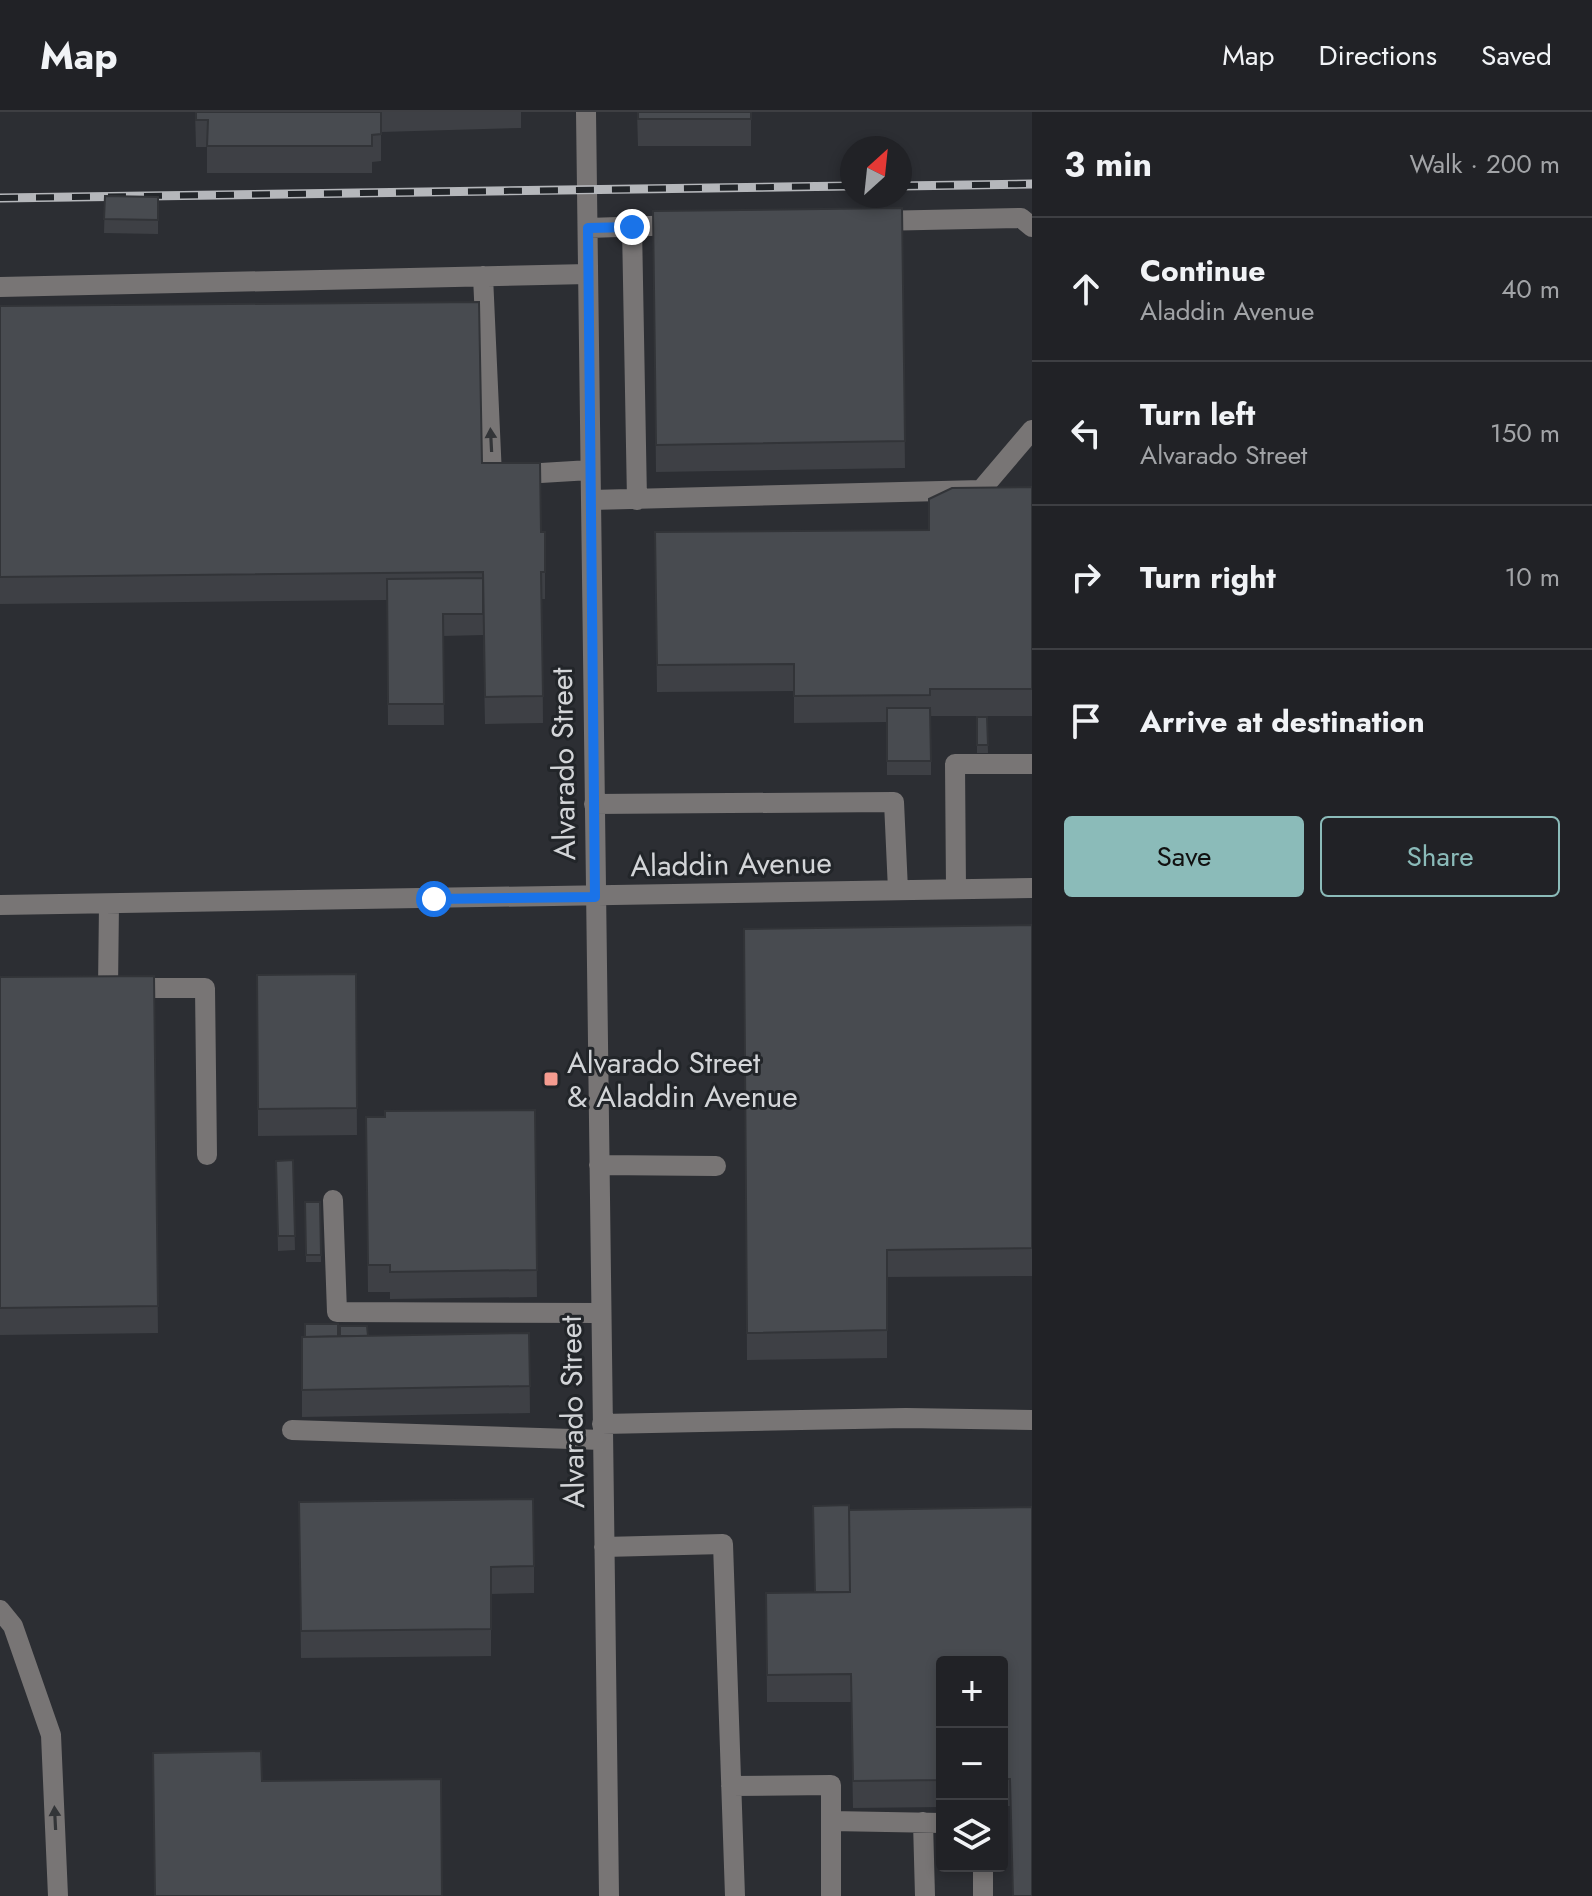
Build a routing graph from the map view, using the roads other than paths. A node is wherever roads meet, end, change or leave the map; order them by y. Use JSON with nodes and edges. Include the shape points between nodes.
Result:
{"nodes":[{"id":1,"x":586,"y":112,"type":"edge"},
{"id":2,"x":849,"y":222,"type":"edge"},
{"id":3,"x":694,"y":225,"type":"edge"},
{"id":4,"x":632,"y":227,"type":"junction"},
{"id":5,"x":1032,"y":227,"type":"edge"},
{"id":6,"x":588,"y":228,"type":"junction"},
{"id":7,"x":588,"y":274,"type":"junction"},
{"id":8,"x":483,"y":276,"type":"junction"},
{"id":9,"x":0,"y":287,"type":"edge"},
{"id":10,"x":1032,"y":430,"type":"edge"},
{"id":11,"x":590,"y":470,"type":"junction"},
{"id":12,"x":591,"y":500,"type":"junction"},
{"id":13,"x":637,"y":500,"type":"junction"},
{"id":14,"x":1032,"y":764,"type":"edge"},
{"id":15,"x":594,"y":804,"type":"junction"},
{"id":16,"x":1032,"y":888,"type":"edge"},
{"id":17,"x":956,"y":889,"type":"junction"},
{"id":18,"x":898,"y":890,"type":"junction"},
{"id":19,"x":595,"y":897,"type":"junction"},
{"id":20,"x":109,"y":904,"type":"junction"},
{"id":21,"x":0,"y":905,"type":"edge"},
{"id":22,"x":207,"y":1155,"type":"dead end"},
{"id":23,"x":599,"y":1165,"type":"junction"},
{"id":24,"x":716,"y":1166,"type":"dead end"},
{"id":25,"x":333,"y":1200,"type":"dead end"},
{"id":26,"x":601,"y":1313,"type":"junction"},
{"id":27,"x":1032,"y":1420,"type":"edge"},
{"id":28,"x":292,"y":1430,"type":"dead end"},
{"id":29,"x":603,"y":1432,"type":"junction"},
{"id":30,"x":604,"y":1547,"type":"junction"},
{"id":31,"x":0,"y":1610,"type":"edge"},
{"id":32,"x":731,"y":1786,"type":"junction"},
{"id":33,"x":831,"y":1821,"type":"junction"},
{"id":34,"x":932,"y":1823,"type":"edge"},
{"id":35,"x":983,"y":1872,"type":"edge"},
{"id":36,"x":58,"y":1896,"type":"edge"},
{"id":37,"x":609,"y":1896,"type":"edge"},
{"id":38,"x":735,"y":1896,"type":"edge"},
{"id":39,"x":831,"y":1896,"type":"edge"},
{"id":40,"x":925,"y":1896,"type":"edge"},
{"id":41,"x":983,"y":1896,"type":"edge"}],
"edges":[{"from":1,"to":6,"type":"street","name":"Alvarado Street"},
{"from":2,"to":5,"type":"street","via":[[1021,218]]},
{"from":3,"to":4,"type":"street"},
{"from":4,"to":6,"type":"street"},
{"from":4,"to":13,"type":"street"},
{"from":6,"to":7,"type":"street","name":"Alvarado Street"},
{"from":7,"to":8,"type":"street"},
{"from":7,"to":11,"type":"street","name":"Alvarado Street"},
{"from":8,"to":9,"type":"street"},
{"from":11,"to":8,"type":"street","one_way":true,"via":[[492,476]]},
{"from":10,"to":13,"type":"street","via":[[981,490]]},
{"from":11,"to":12,"type":"street","name":"Alvarado Street"},
{"from":12,"to":13,"type":"street"},
{"from":12,"to":15,"type":"street","name":"Alvarado Street"},
{"from":14,"to":17,"type":"street","via":[[955,764]]},
{"from":15,"to":18,"type":"street","via":[[894,802]]},
{"from":15,"to":19,"type":"street","name":"Alvarado Street"},
{"from":16,"to":17,"type":"street","name":"Aladdin Avenue"},
{"from":17,"to":18,"type":"street","name":"Aladdin Avenue"},
{"from":18,"to":19,"type":"street","name":"Aladdin Avenue"},
{"from":19,"to":20,"type":"street","name":"Aladdin Avenue"},
{"from":19,"to":23,"type":"street","name":"Alvarado Street"},
{"from":20,"to":21,"type":"street","name":"Aladdin Avenue"},
{"from":20,"to":22,"type":"street","via":[[101,988],[205,988]]},
{"from":23,"to":24,"type":"street"},
{"from":23,"to":26,"type":"street","name":"Alvarado Street"},
{"from":25,"to":26,"type":"street","via":[[337,1312]]},
{"from":26,"to":29,"type":"street","name":"Alvarado Street"},
{"from":27,"to":29,"type":"street","via":[[906,1418]]},
{"from":28,"to":29,"type":"street"},
{"from":29,"to":30,"type":"street","name":"Alvarado Street"},
{"from":30,"to":32,"type":"street","via":[[723,1544]]},
{"from":30,"to":37,"type":"street","name":"Alvarado Street"},
{"from":36,"to":31,"type":"street","one_way":true,"via":[[51,1735],[13,1626]]},
{"from":32,"to":33,"type":"street","via":[[831,1785]]},
{"from":32,"to":38,"type":"street"},
{"from":33,"to":34,"type":"street"},
{"from":33,"to":39,"type":"street"},
{"from":34,"to":40,"type":"street"},
{"from":35,"to":41,"type":"street"}]}
